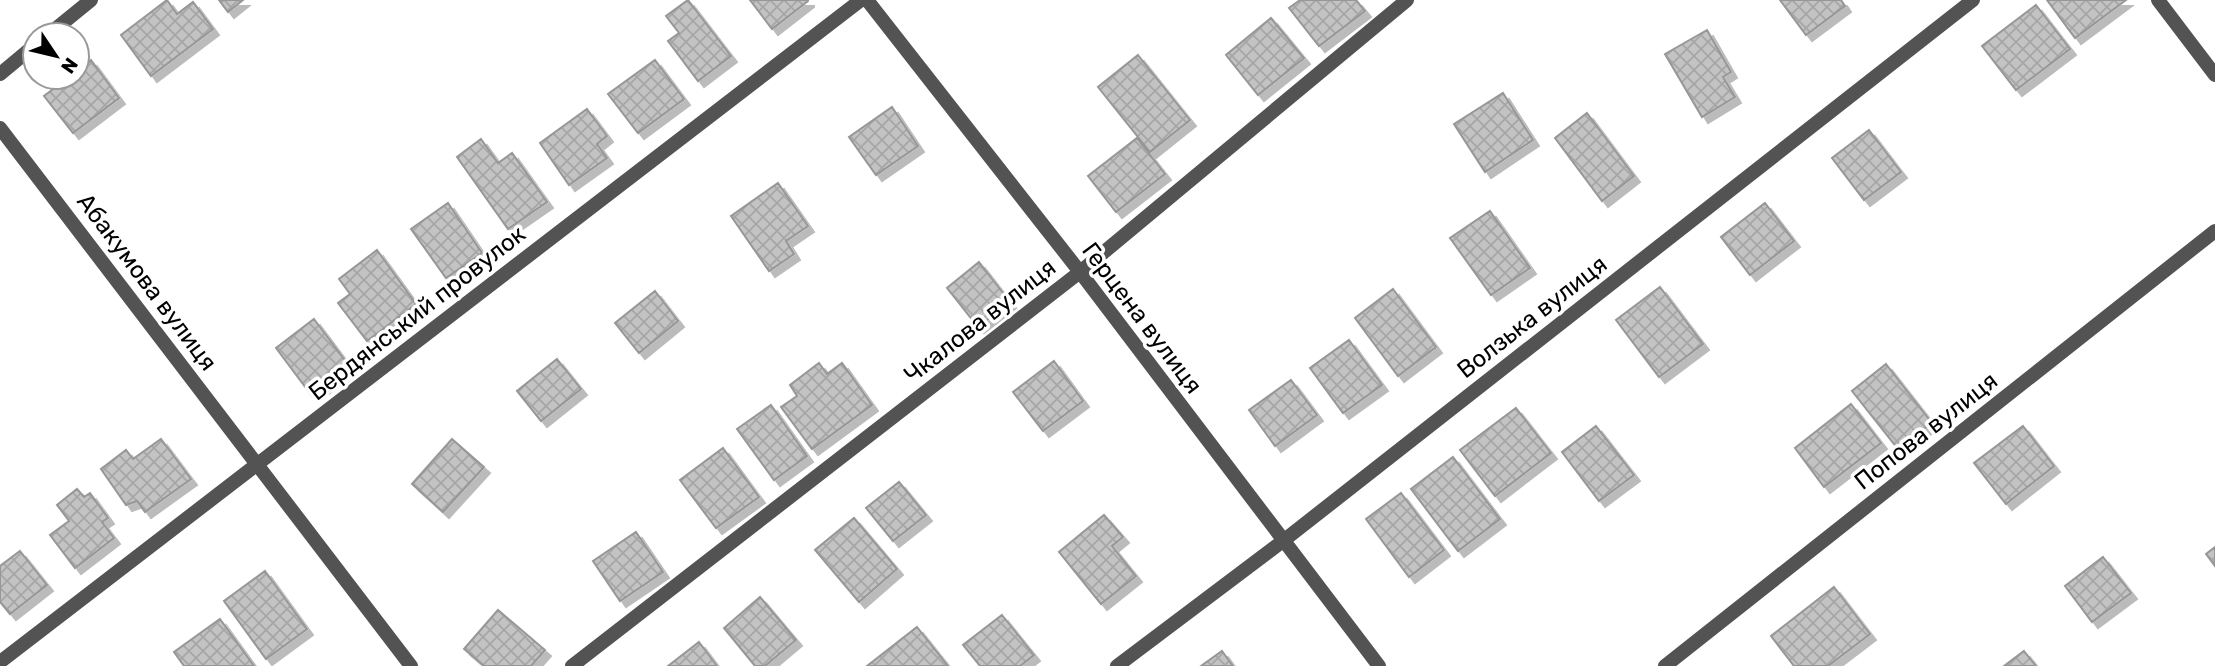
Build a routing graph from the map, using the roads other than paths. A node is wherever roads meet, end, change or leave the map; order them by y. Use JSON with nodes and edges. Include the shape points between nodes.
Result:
{"nodes":[{"id":1,"x":90,"y":0,"type":"edge"},
{"id":2,"x":861,"y":0,"type":"edge"},
{"id":3,"x":867,"y":0,"type":"edge"},
{"id":4,"x":1407,"y":0,"type":"edge"},
{"id":5,"x":1973,"y":0,"type":"edge"},
{"id":6,"x":2158,"y":0,"type":"edge"},
{"id":7,"x":65,"y":21,"type":"edge"},
{"id":8,"x":21,"y":57,"type":"edge"},
{"id":9,"x":0,"y":74,"type":"edge"},
{"id":10,"x":2215,"y":75,"type":"edge"},
{"id":11,"x":0,"y":128,"type":"edge"},
{"id":12,"x":2215,"y":231,"type":"edge"},
{"id":13,"x":1080,"y":272,"type":"junction"},
{"id":14,"x":257,"y":465,"type":"junction"},
{"id":15,"x":1283,"y":541,"type":"junction"},
{"id":16,"x":0,"y":662,"type":"edge"},
{"id":17,"x":411,"y":666,"type":"edge"},
{"id":18,"x":572,"y":666,"type":"edge"},
{"id":19,"x":1117,"y":666,"type":"edge"},
{"id":20,"x":1379,"y":666,"type":"edge"},
{"id":21,"x":1665,"y":666,"type":"edge"}],
"edges":[{"from":1,"to":7,"type":"street"},
{"from":2,"to":14,"type":"street","name":"Бердянський провулок"},
{"from":3,"to":13,"type":"street","name":"Герцена вулиця"},
{"from":4,"to":13,"type":"street","name":"Чкалова вулиця"},
{"from":5,"to":15,"type":"street","name":"Волзька вулиця"},
{"from":6,"to":10,"type":"street"},
{"from":8,"to":9,"type":"street"},
{"from":11,"to":14,"type":"street","name":"Абакумова вулиця"},
{"from":12,"to":21,"type":"street","name":"Попова вулиця"},
{"from":13,"to":15,"type":"street","name":"Герцена вулиця"},
{"from":13,"to":18,"type":"street","name":"Чкалова вулиця"},
{"from":14,"to":16,"type":"street","name":"Бердянський провулок"},
{"from":14,"to":17,"type":"street","name":"Абакумова вулиця"},
{"from":15,"to":19,"type":"street","name":"Волзька вулиця"},
{"from":15,"to":20,"type":"street","name":"Герцена вулиця"}]}
